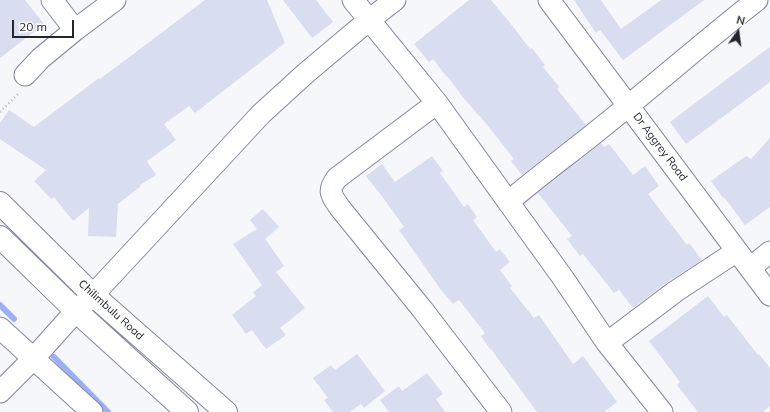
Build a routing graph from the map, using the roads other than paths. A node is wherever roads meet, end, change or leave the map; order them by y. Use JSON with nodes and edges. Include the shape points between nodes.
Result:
{"nodes":[{"id":1,"x":52,"y":0,"type":"edge"},
{"id":2,"x":115,"y":0,"type":"edge"},
{"id":3,"x":353,"y":0,"type":"edge"},
{"id":4,"x":396,"y":0,"type":"edge"},
{"id":5,"x":549,"y":0,"type":"edge"},
{"id":6,"x":757,"y":0,"type":"edge"},
{"id":7,"x":369,"y":20,"type":"junction"},
{"id":8,"x":75,"y":30,"type":"junction"},
{"id":9,"x":25,"y":75,"type":"dead end"},
{"id":10,"x":437,"y":103,"type":"junction"},
{"id":11,"x":628,"y":105,"type":"junction"},
{"id":12,"x":508,"y":202,"type":"junction"},
{"id":13,"x":0,"y":203,"type":"edge"},
{"id":14,"x":0,"y":237,"type":"edge"},
{"id":15,"x":737,"y":251,"type":"junction"},
{"id":16,"x":770,"y":252,"type":"edge"},
{"id":17,"x":750,"y":268,"type":"junction"},
{"id":18,"x":770,"y":294,"type":"edge"},
{"id":19,"x":92,"y":295,"type":"junction"},
{"id":20,"x":76,"y":311,"type":"junction"},
{"id":21,"x":0,"y":328,"type":"edge"},
{"id":22,"x":607,"y":342,"type":"junction"},
{"id":23,"x":33,"y":359,"type":"junction"},
{"id":24,"x":0,"y":392,"type":"edge"},
{"id":25,"x":92,"y":412,"type":"edge"},
{"id":26,"x":187,"y":412,"type":"edge"},
{"id":27,"x":226,"y":412,"type":"edge"},
{"id":28,"x":501,"y":412,"type":"edge"},
{"id":29,"x":662,"y":412,"type":"edge"}],
"edges":[{"from":1,"to":8,"type":"street"},
{"from":2,"to":8,"type":"street"},
{"from":3,"to":7,"type":"street"},
{"from":4,"to":7,"type":"street"},
{"from":5,"to":11,"type":"street","name":"Dr Aggrey Road"},
{"from":6,"to":11,"type":"street"},
{"from":7,"to":10,"type":"street"},
{"from":7,"to":19,"type":"street","via":[[261,114]]},
{"from":8,"to":9,"type":"street"},
{"from":10,"to":12,"type":"street"},
{"from":10,"to":28,"type":"street","via":[[337,178],[332,186],[332,195]]},
{"from":11,"to":12,"type":"street"},
{"from":11,"to":15,"type":"street","name":"Dr Aggrey Road"},
{"from":12,"to":22,"type":"street"},
{"from":13,"to":19,"type":"main road","name":"Chilimbulu Road"},
{"from":14,"to":20,"type":"main road"},
{"from":15,"to":17,"type":"street","name":"Dr Aggrey Road"},
{"from":15,"to":22,"type":"street"},
{"from":16,"to":17,"type":"street"},
{"from":17,"to":18,"type":"street","name":"Dr Aggrey Road"},
{"from":19,"to":20,"type":"street"},
{"from":19,"to":27,"type":"main road","name":"Chilimbulu Road"},
{"from":20,"to":23,"type":"street"},
{"from":20,"to":26,"type":"main road"},
{"from":21,"to":23,"type":"street"},
{"from":22,"to":29,"type":"street"},
{"from":23,"to":24,"type":"street"},
{"from":23,"to":25,"type":"street"}]}
